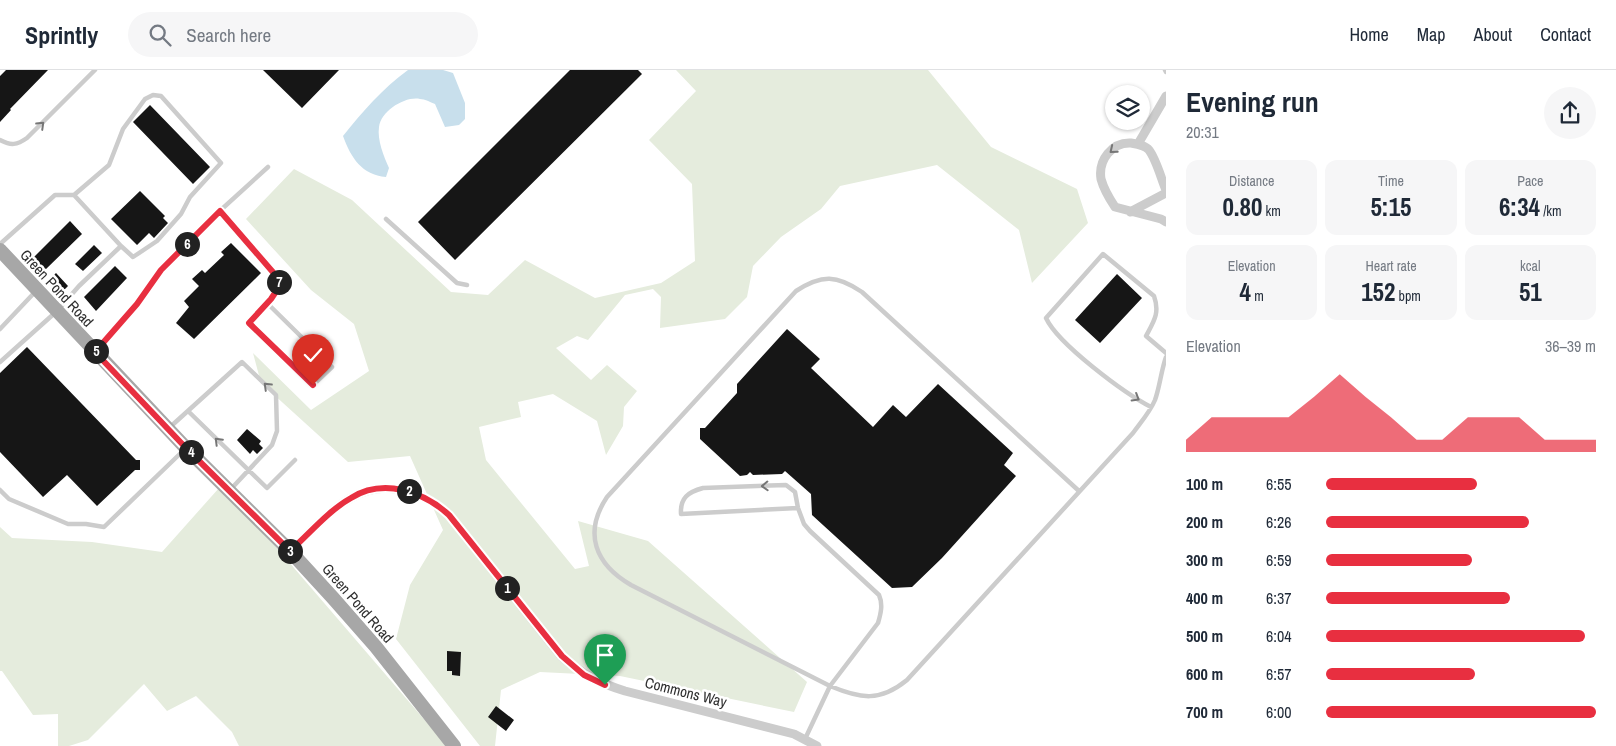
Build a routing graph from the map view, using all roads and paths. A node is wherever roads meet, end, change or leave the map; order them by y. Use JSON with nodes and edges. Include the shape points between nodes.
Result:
{"nodes":[{"id":1,"x":95,"y":70,"type":"edge"},
{"id":2,"x":1166,"y":96,"type":"edge"},
{"id":3,"x":0,"y":140,"type":"edge"},
{"id":4,"x":1138,"y":144,"type":"junction"},
{"id":5,"x":268,"y":167,"type":"dead end"},
{"id":6,"x":1163,"y":174,"type":"edge"},
{"id":7,"x":1166,"y":191,"type":"edge"},
{"id":8,"x":74,"y":195,"type":"junction"},
{"id":9,"x":220,"y":211,"type":"junction"},
{"id":10,"x":1130,"y":212,"type":"junction"},
{"id":11,"x":386,"y":219,"type":"dead end"},
{"id":12,"x":1166,"y":222,"type":"edge"},
{"id":13,"x":0,"y":244,"type":"edge"},
{"id":14,"x":121,"y":246,"type":"junction"},
{"id":15,"x":0,"y":250,"type":"edge"},
{"id":16,"x":467,"y":285,"type":"dead end"},
{"id":17,"x":37,"y":290,"type":"junction"},
{"id":18,"x":267,"y":304,"type":"junction"},
{"id":19,"x":56,"y":311,"type":"junction"},
{"id":20,"x":0,"y":329,"type":"edge"},
{"id":21,"x":95,"y":352,"type":"junction"},
{"id":22,"x":1166,"y":353,"type":"edge"},
{"id":23,"x":1166,"y":357,"type":"edge"},
{"id":24,"x":0,"y":362,"type":"edge"},
{"id":25,"x":1151,"y":407,"type":"junction"},
{"id":26,"x":188,"y":411,"type":"junction"},
{"id":27,"x":169,"y":429,"type":"junction"},
{"id":28,"x":186,"y":448,"type":"junction"},
{"id":29,"x":295,"y":460,"type":"dead end"},
{"id":30,"x":249,"y":470,"type":"junction"},
{"id":31,"x":0,"y":490,"type":"edge"},
{"id":32,"x":230,"y":490,"type":"junction"},
{"id":33,"x":1079,"y":491,"type":"junction"},
{"id":34,"x":798,"y":508,"type":"junction"},
{"id":35,"x":290,"y":551,"type":"junction"},
{"id":36,"x":830,"y":686,"type":"junction"},
{"id":37,"x":804,"y":739,"type":"junction"},
{"id":38,"x":454,"y":746,"type":"edge"},
{"id":39,"x":817,"y":746,"type":"edge"}],
"edges":[{"from":3,"to":1,"type":"lane","one_way":true,"via":[[15,144],[27,138]]},
{"from":2,"to":4,"type":"street"},
{"from":4,"to":6,"type":"street","via":[[1148,149]]},
{"from":4,"to":10,"type":"street","one_way":true,"via":[[1123,143],[1109,151],[1103,162],[1101,178],[1115,207]]},
{"from":5,"to":9,"type":"lane"},
{"from":6,"to":7,"type":"street"},
{"from":7,"to":10,"type":"street"},
{"from":8,"to":13,"type":"lane","via":[[55,195]]},
{"from":8,"to":14,"type":"lane"},
{"from":8,"to":14,"type":"lane","via":[[109,165],[123,129],[145,99],[161,96],[221,163],[157,241],[133,257]]},
{"from":9,"to":18,"type":"lane","via":[[278,278],[279,287]]},
{"from":9,"to":21,"type":"lane","via":[[161,270],[137,304]]},
{"from":10,"to":12,"type":"street"},
{"from":11,"to":16,"type":"lane","via":[[457,283]]},
{"from":14,"to":19,"type":"lane"},
{"from":15,"to":17,"type":"main road","name":"Green Pond Road"},
{"from":17,"to":19,"type":"main road","name":"Green Pond Road"},
{"from":17,"to":20,"type":"lane"},
{"from":18,"to":18,"type":"lane","via":[[332,368],[313,385],[249,323]]},
{"from":19,"to":21,"type":"main road","name":"Green Pond Road"},
{"from":19,"to":24,"type":"lane"},
{"from":21,"to":27,"type":"main road","name":"Green Pond Road"},
{"from":22,"to":25,"type":"lane","one_way":true,"via":[[1146,336],[1157,313],[1154,296],[1103,254],[1046,318],[1049,326],[1080,356]]},
{"from":23,"to":25,"type":"lane"},
{"from":25,"to":33,"type":"lane","via":[[1133,433]]},
{"from":26,"to":27,"type":"lane"},
{"from":30,"to":26,"type":"lane","one_way":true},
{"from":30,"to":26,"type":"lane","one_way":true,"via":[[272,445],[277,431],[276,395],[242,362]]},
{"from":27,"to":28,"type":"main road","name":"Green Pond Road"},
{"from":28,"to":31,"type":"lane","via":[[104,527],[68,524],[9,499]]},
{"from":28,"to":32,"type":"main road","name":"Green Pond Road"},
{"from":29,"to":30,"type":"lane","via":[[266,488]]},
{"from":30,"to":32,"type":"lane"},
{"from":32,"to":35,"type":"main road","name":"Green Pond Road"},
{"from":33,"to":36,"type":"lane","via":[[895,689],[880,696],[860,696]]},
{"from":33,"to":36,"type":"lane","via":[[862,292],[837,279],[808,283],[796,291],[606,498],[594,526],[595,540],[600,558],[621,579]]},
{"from":34,"to":34,"type":"lane","one_way":true,"via":[[795,492],[786,485],[722,488],[694,490],[686,495],[681,503],[681,514]]},
{"from":34,"to":36,"type":"lane","via":[[810,531],[881,600],[878,622]]},
{"from":35,"to":37,"type":"street","name":"Commons Way","via":[[352,497],[387,488],[407,490],[440,506],[449,515],[562,656],[584,675],[625,692],[775,728]]},
{"from":35,"to":38,"type":"main road","name":"Green Pond Road","via":[[376,647]]},
{"from":36,"to":37,"type":"lane"},
{"from":37,"to":39,"type":"street","name":"Commons Way"}]}
